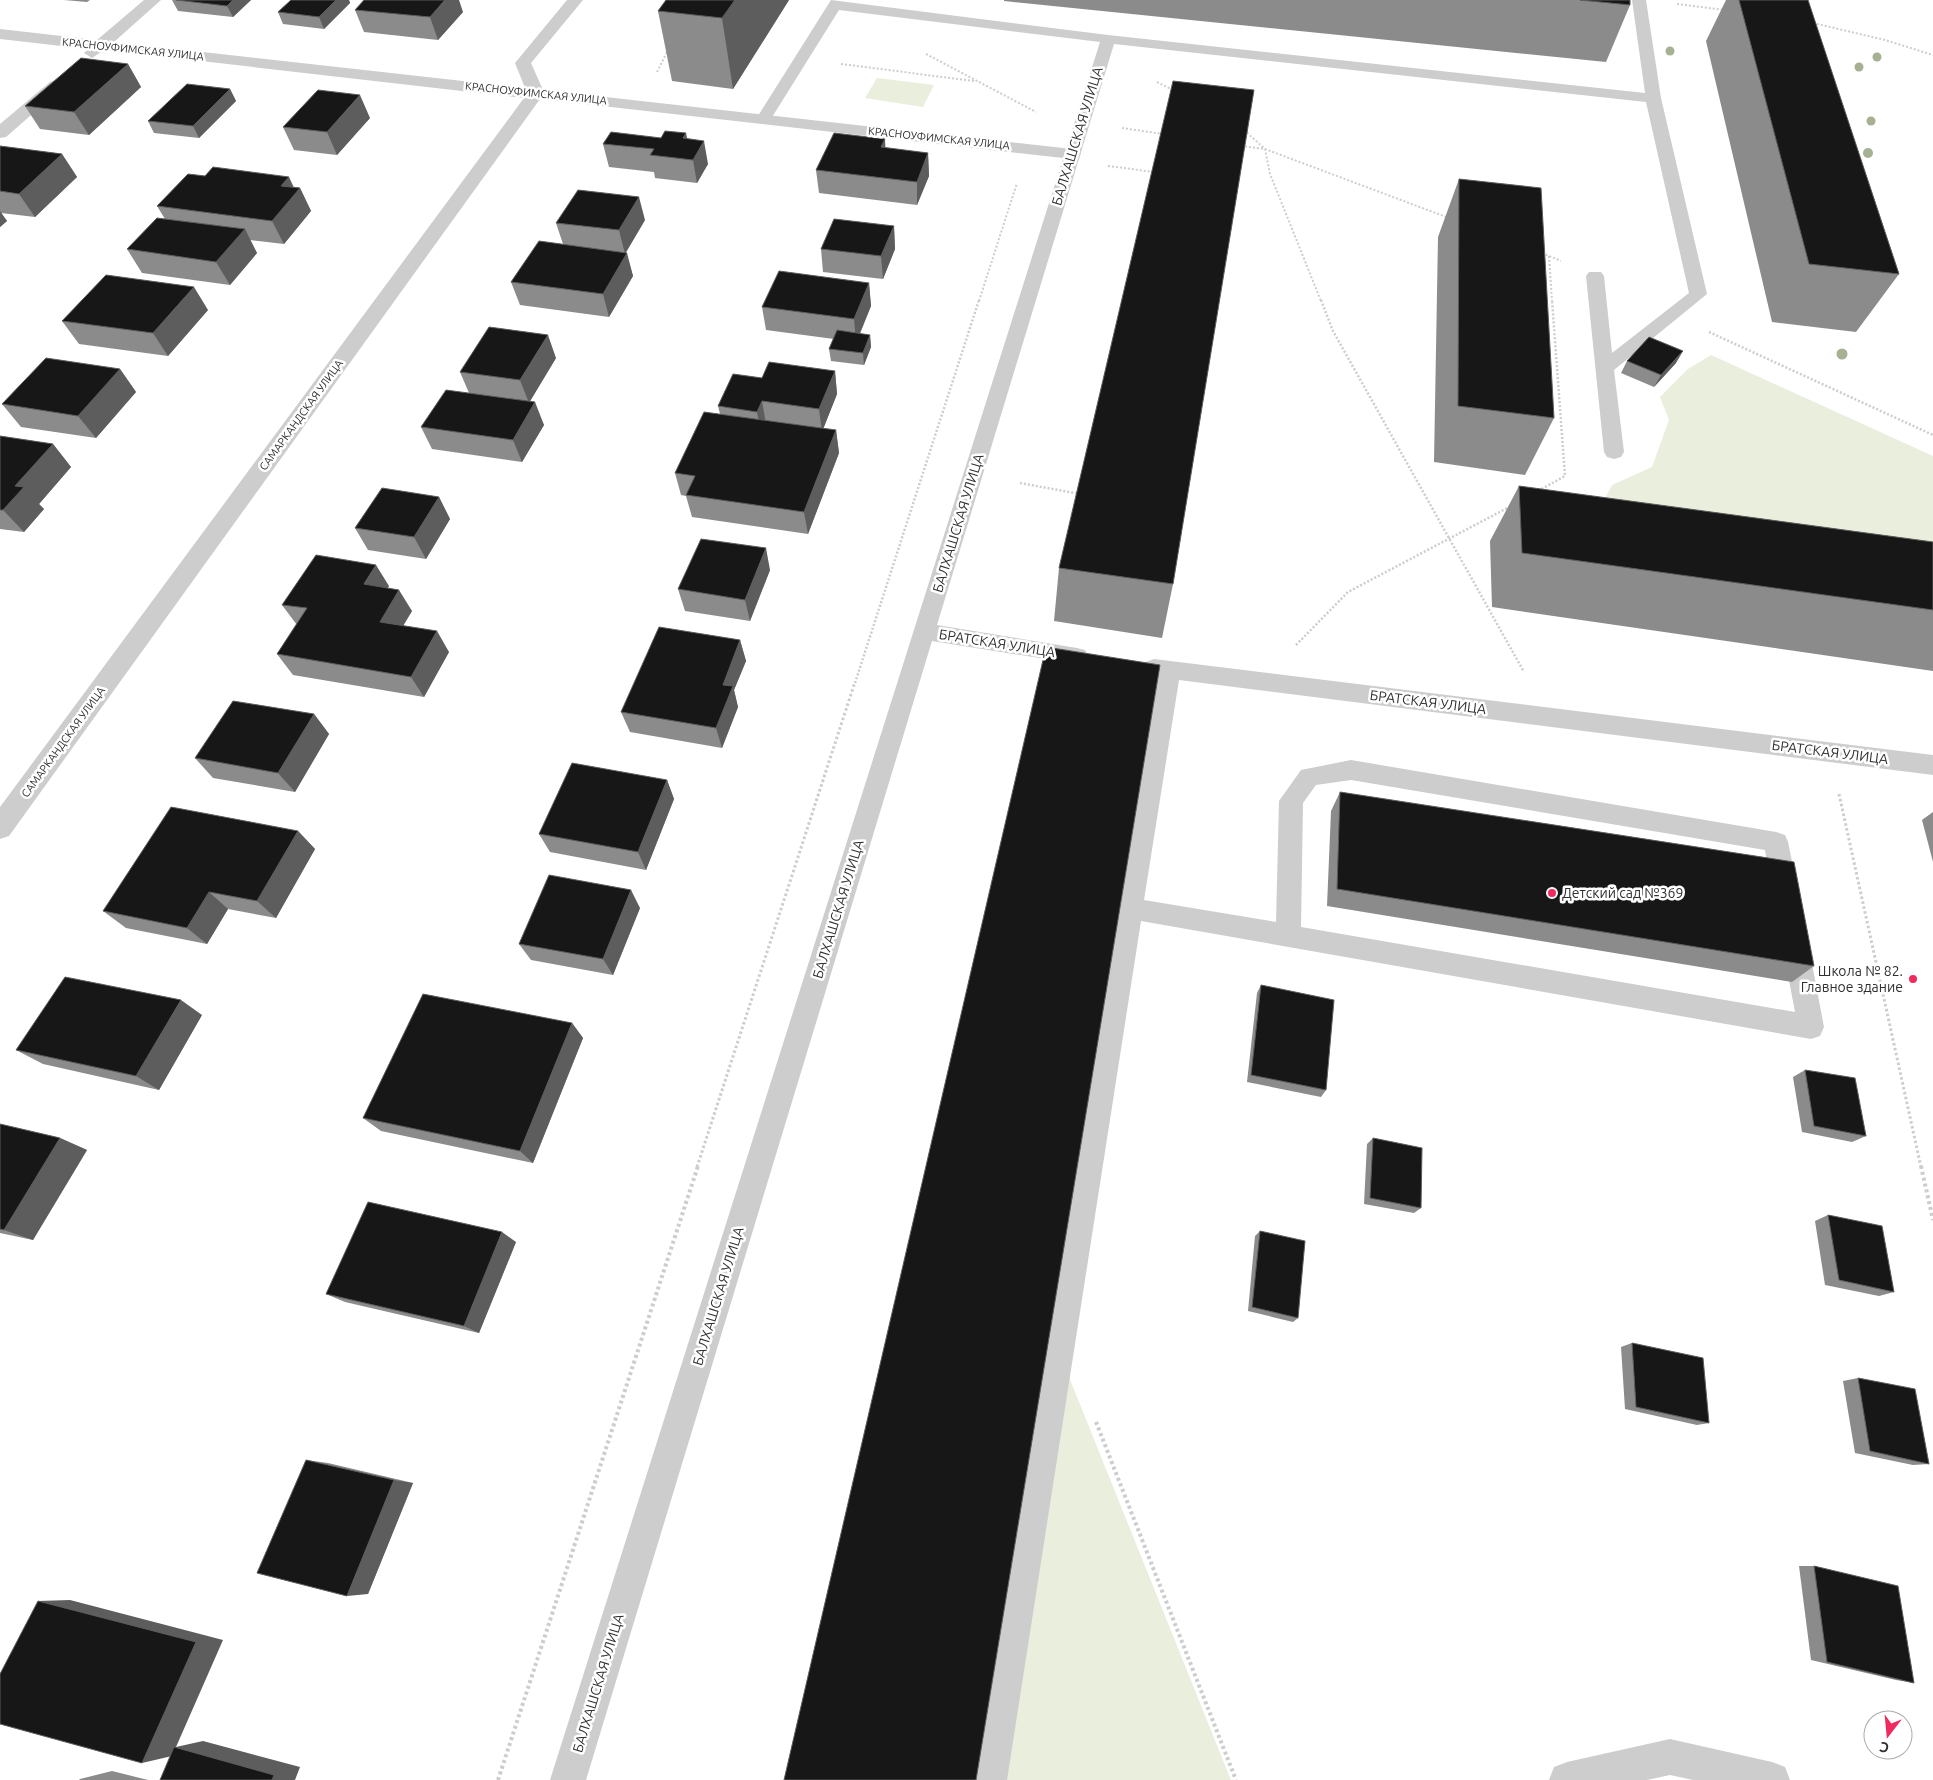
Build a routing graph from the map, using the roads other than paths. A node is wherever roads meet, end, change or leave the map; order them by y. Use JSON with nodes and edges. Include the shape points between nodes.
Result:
{"nodes":[{"id":1,"x":153,"y":0,"type":"edge"},
{"id":2,"x":575,"y":0,"type":"edge"},
{"id":3,"x":1639,"y":0,"type":"edge"},
{"id":4,"x":836,"y":3,"type":"edge"},
{"id":5,"x":0,"y":34,"type":"edge"},
{"id":6,"x":101,"y":45,"type":"junction"},
{"id":7,"x":1105,"y":47,"type":"junction"},
{"id":8,"x":80,"y":64,"type":"edge"},
{"id":9,"x":65,"y":77,"type":"edge"},
{"id":10,"x":536,"y":93,"type":"junction"},
{"id":11,"x":1653,"y":98,"type":"junction"},
{"id":12,"x":764,"y":119,"type":"junction"},
{"id":13,"x":0,"y":133,"type":"edge"},
{"id":14,"x":1072,"y":154,"type":"junction"},
{"id":15,"x":1595,"y":276,"type":"road end"},
{"id":16,"x":1604,"y":368,"type":"junction"},
{"id":17,"x":1614,"y":452,"type":"dead end"},
{"id":18,"x":924,"y":631,"type":"junction"},
{"id":19,"x":1102,"y":660,"type":"edge"},
{"id":20,"x":1130,"y":664,"type":"edge"},
{"id":21,"x":1169,"y":670,"type":"junction"},
{"id":22,"x":1933,"y":765,"type":"edge"},
{"id":23,"x":0,"y":828,"type":"edge"},
{"id":24,"x":1129,"y":908,"type":"junction"},
{"id":25,"x":1288,"y":935,"type":"junction"},
{"id":26,"x":568,"y":1780,"type":"edge"},
{"id":27,"x":989,"y":1780,"type":"edge"},
{"id":28,"x":1567,"y":1780,"type":"edge"},
{"id":29,"x":1772,"y":1780,"type":"edge"}],
"edges":[{"from":1,"to":6,"type":"street"},
{"from":2,"to":10,"type":"street","via":[[524,63]]},
{"from":3,"to":11,"type":"lane"},
{"from":4,"to":7,"type":"lane"},
{"from":4,"to":12,"type":"lane"},
{"from":5,"to":6,"type":"street","name":"КРАСНОУФИМСКАЯ УЛИЦА"},
{"from":6,"to":8,"type":"street"},
{"from":6,"to":10,"type":"street","name":"КРАСНОУФИМСКАЯ УЛИЦА"},
{"from":7,"to":11,"type":"lane"},
{"from":7,"to":14,"type":"lane","name":"БАЛХАШСКАЯ УЛИЦА"},
{"from":9,"to":13,"type":"street"},
{"from":10,"to":12,"type":"street","name":"КРАСНОУФИМСКАЯ УЛИЦА"},
{"from":10,"to":23,"type":"street","name":"САМАРКАНДСКАЯ УЛИЦА"},
{"from":11,"to":16,"type":"lane","via":[[1698,294]]},
{"from":12,"to":14,"type":"street","name":"КРАСНОУФИМСКАЯ УЛИЦА"},
{"from":14,"to":18,"type":"lane","name":"БАЛХАШСКАЯ УЛИЦА"},
{"from":15,"to":16,"type":"lane"},
{"from":16,"to":17,"type":"lane"},
{"from":18,"to":19,"type":"lane","name":"БРАТСКАЯ УЛИЦА"},
{"from":18,"to":26,"type":"lane","name":"БАЛХАШСКАЯ УЛИЦА"},
{"from":20,"to":21,"type":"lane","name":"БРАТСКАЯ УЛИЦА"},
{"from":21,"to":22,"type":"lane","name":"БРАТСКАЯ УЛИЦА"},
{"from":21,"to":24,"type":"lane"},
{"from":24,"to":25,"type":"lane"},
{"from":24,"to":27,"type":"lane"},
{"from":25,"to":25,"type":"lane","via":[[1811,1027],[1776,842],[1351,770],[1309,777],[1291,801]]},
{"from":28,"to":29,"type":"lane","via":[[1670,1757]]}]}
